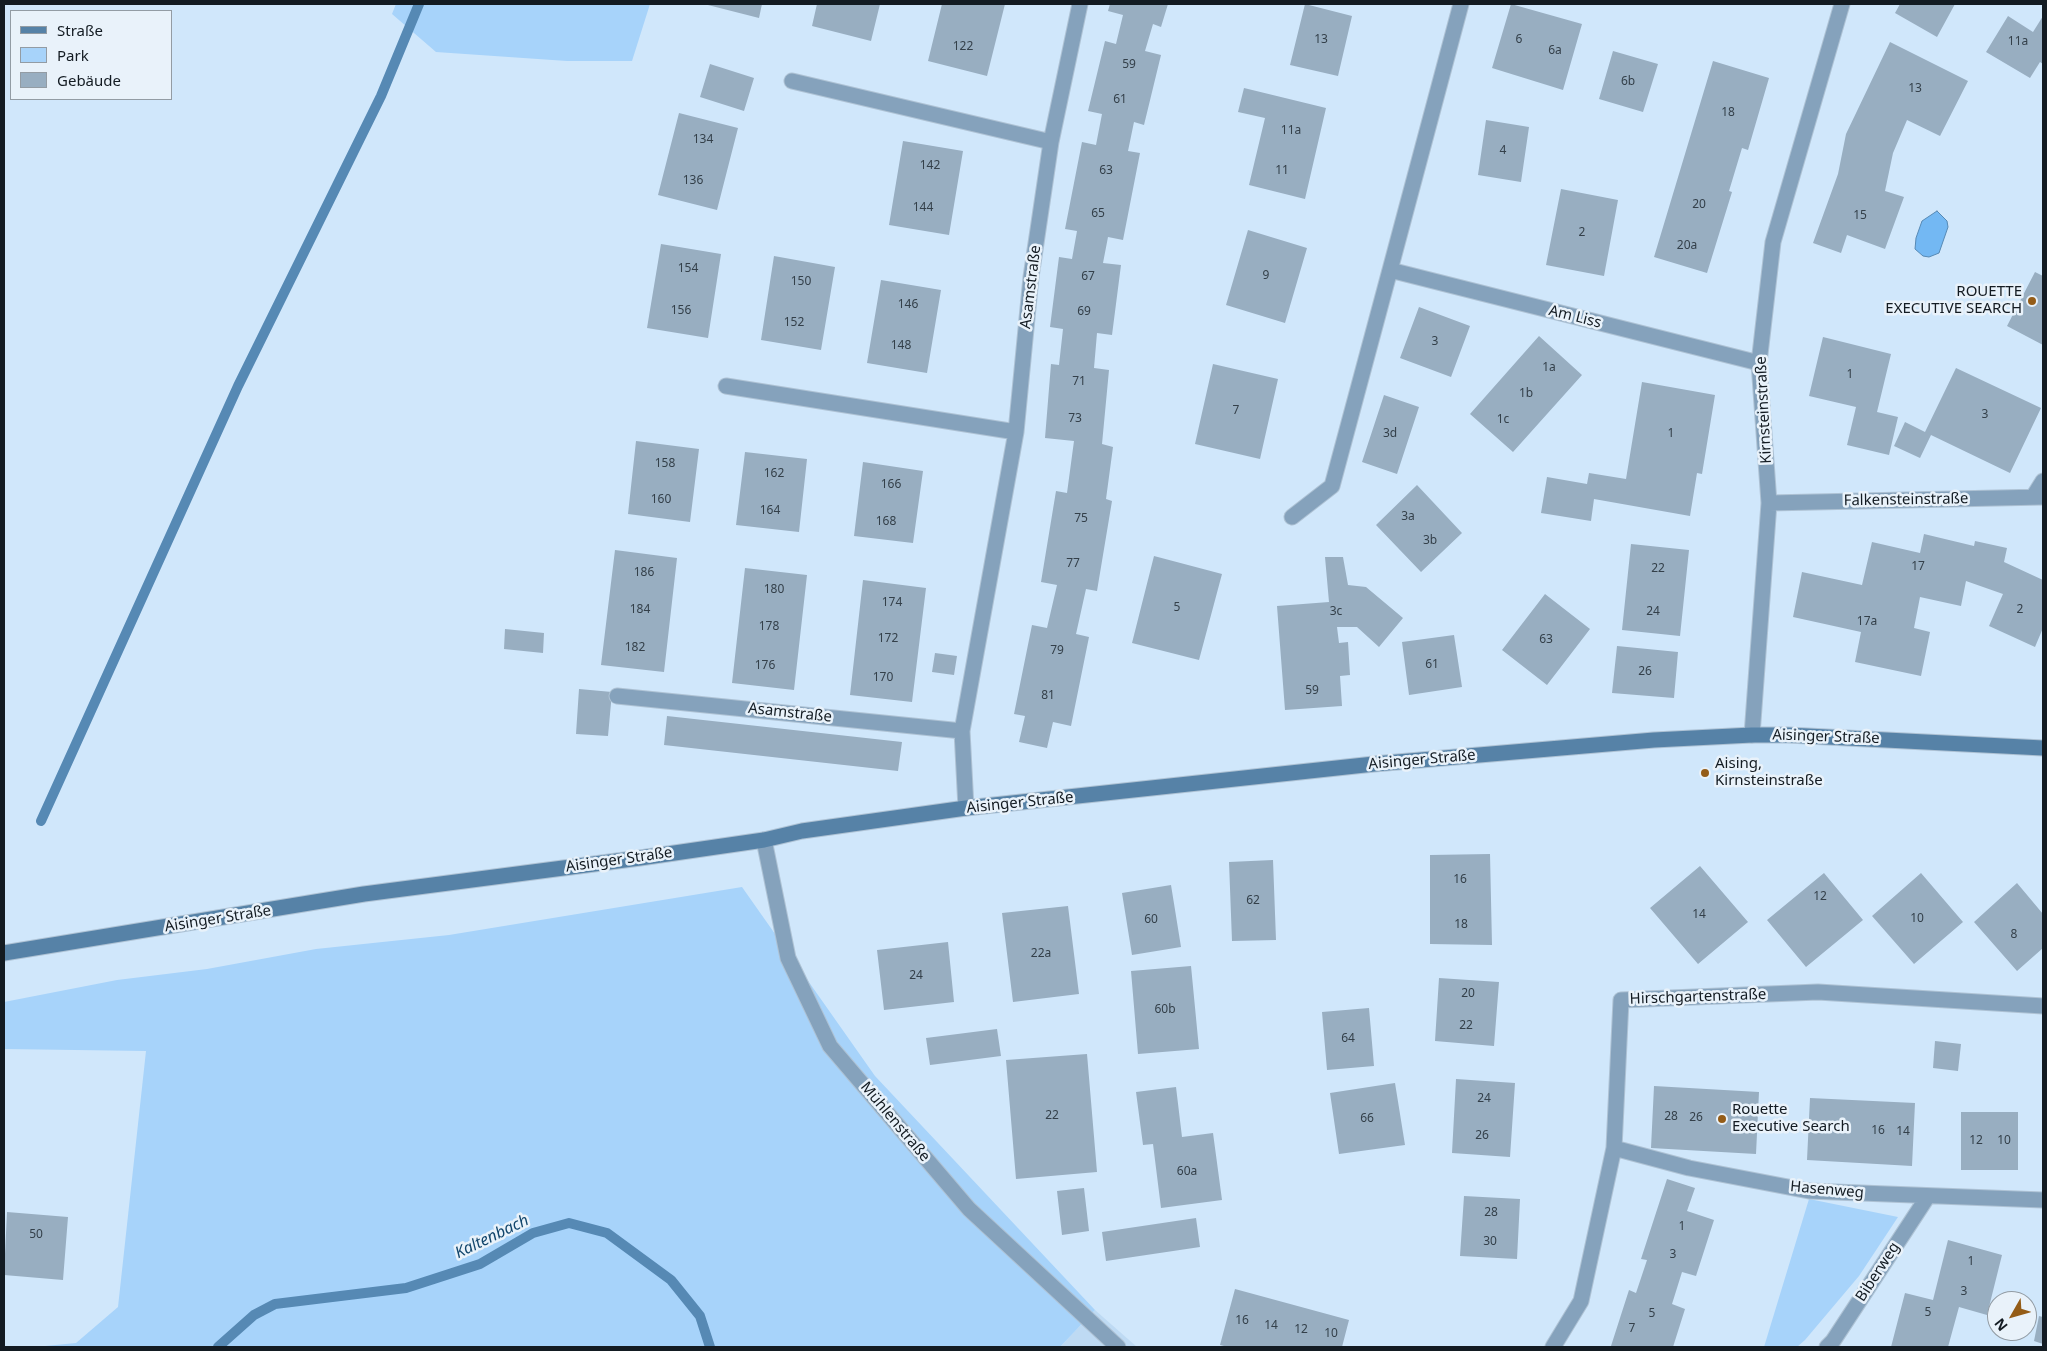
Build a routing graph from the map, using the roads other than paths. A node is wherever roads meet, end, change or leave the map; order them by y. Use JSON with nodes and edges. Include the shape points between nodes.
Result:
{"nodes":[{"id":1,"x":1080,"y":4,"type":"edge"},
{"id":2,"x":1461,"y":4,"type":"edge"},
{"id":3,"x":1842,"y":4,"type":"edge"},
{"id":4,"x":792,"y":81,"type":"dead end"},
{"id":5,"x":1051,"y":142,"type":"junction"},
{"id":6,"x":1390,"y":270,"type":"junction"},
{"id":7,"x":1759,"y":363,"type":"junction"},
{"id":8,"x":726,"y":386,"type":"dead end"},
{"id":9,"x":1016,"y":432,"type":"junction"},
{"id":10,"x":2043,"y":481,"type":"edge"},
{"id":11,"x":2038,"y":497,"type":"edge"},
{"id":12,"x":1769,"y":503,"type":"junction"},
{"id":13,"x":1292,"y":517,"type":"dead end"},
{"id":14,"x":618,"y":696,"type":"dead end"},
{"id":15,"x":962,"y":731,"type":"junction"},
{"id":16,"x":1752,"y":735,"type":"junction"},
{"id":17,"x":2043,"y":748,"type":"edge"},
{"id":18,"x":966,"y":808,"type":"junction"},
{"id":19,"x":764,"y":840,"type":"junction"},
{"id":20,"x":4,"y":953,"type":"edge"},
{"id":21,"x":2043,"y":1006,"type":"edge"},
{"id":22,"x":1614,"y":1148,"type":"junction"},
{"id":23,"x":1928,"y":1196,"type":"junction"},
{"id":24,"x":2043,"y":1200,"type":"edge"},
{"id":25,"x":1118,"y":1347,"type":"edge"},
{"id":26,"x":1554,"y":1347,"type":"edge"},
{"id":27,"x":1826,"y":1347,"type":"edge"}],
"edges":[{"from":1,"to":5,"type":"street","name":"Asamstraße"},
{"from":2,"to":6,"type":"street"},
{"from":3,"to":7,"type":"street","name":"Kirnsteinstraße","via":[[1773,242]]},
{"from":4,"to":5,"type":"street"},
{"from":5,"to":9,"type":"street","name":"Asamstraße","via":[[1031,277]]},
{"from":6,"to":7,"type":"street","name":"Am Liss"},
{"from":6,"to":13,"type":"street","via":[[1332,486]]},
{"from":7,"to":12,"type":"street","name":"Kirnsteinstraße"},
{"from":8,"to":9,"type":"street"},
{"from":9,"to":15,"type":"street","name":"Asamstraße"},
{"from":10,"to":11,"type":"street"},
{"from":11,"to":12,"type":"street","name":"Falkensteinstraße"},
{"from":12,"to":16,"type":"street","name":"Kirnsteinstraße"},
{"from":14,"to":15,"type":"street","name":"Asamstraße"},
{"from":15,"to":18,"type":"street","name":"Asamstraße"},
{"from":16,"to":17,"type":"main road","name":"Aisinger Straße"},
{"from":16,"to":18,"type":"main road","name":"Aisinger Straße","via":[[1654,740],[1374,764]]},
{"from":18,"to":19,"type":"main road","name":"Aisinger Straße","via":[[802,831]]},
{"from":19,"to":20,"type":"main road","name":"Aisinger Straße","via":[[364,894]]},
{"from":19,"to":25,"type":"street","name":"Mühlenstraße","via":[[788,958],[830,1046],[969,1209]]},
{"from":21,"to":22,"type":"street","name":"Hirschgartenstraße","via":[[1818,992],[1621,1000]]},
{"from":22,"to":23,"type":"street","name":"Hasenweg","via":[[1688,1168],[1809,1191]]},
{"from":22,"to":26,"type":"street","name":"Hirschgartenstraße","via":[[1581,1301]]},
{"from":23,"to":24,"type":"street","name":"Hasenweg"},
{"from":23,"to":27,"type":"street","name":"Biberweg"}]}
